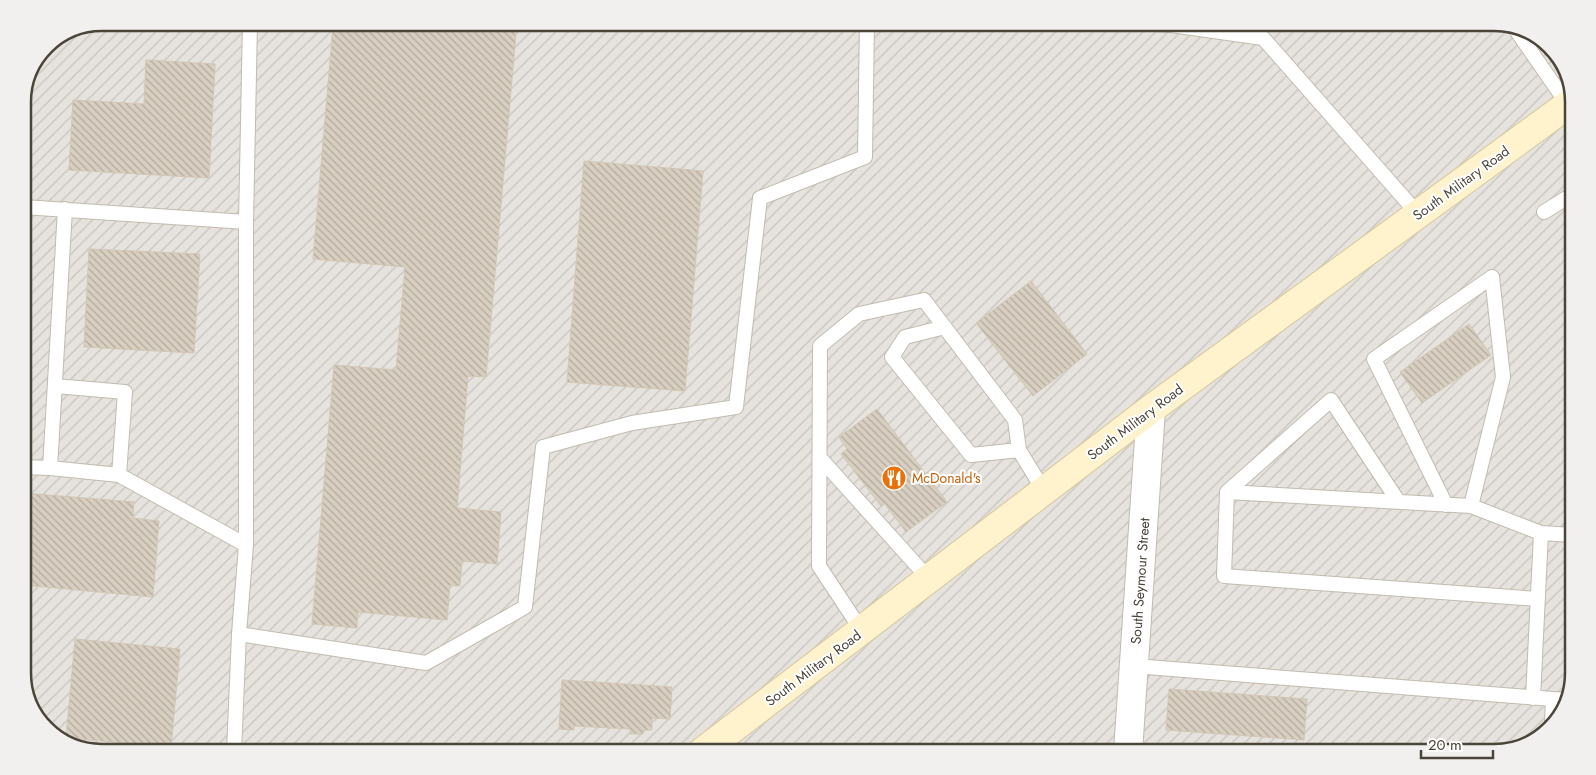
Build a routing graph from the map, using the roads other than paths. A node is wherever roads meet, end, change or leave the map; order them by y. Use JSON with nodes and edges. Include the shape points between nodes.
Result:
{"nodes":[{"id":1,"x":250,"y":31,"type":"edge"},
{"id":2,"x":867,"y":31,"type":"edge"},
{"id":3,"x":1214,"y":31,"type":"edge"},
{"id":4,"x":1522,"y":38,"type":"edge"},
{"id":5,"x":1564,"y":94,"type":"edge"},
{"id":6,"x":1565,"y":107,"type":"edge"},
{"id":7,"x":1565,"y":199,"type":"edge"},
{"id":8,"x":31,"y":207,"type":"edge"},
{"id":9,"x":65,"y":209,"type":"junction"},
{"id":10,"x":1544,"y":212,"type":"dead end"},
{"id":11,"x":1418,"y":214,"type":"junction"},
{"id":12,"x":246,"y":222,"type":"junction"},
{"id":13,"x":945,"y":327,"type":"junction"},
{"id":14,"x":55,"y":386,"type":"junction"},
{"id":15,"x":1151,"y":409,"type":"junction"},
{"id":16,"x":1018,"y":450,"type":"junction"},
{"id":17,"x":820,"y":458,"type":"junction"},
{"id":18,"x":31,"y":467,"type":"edge"},
{"id":19,"x":50,"y":468,"type":"junction"},
{"id":20,"x":118,"y":475,"type":"junction"},
{"id":21,"x":1044,"y":491,"type":"junction"},
{"id":22,"x":1227,"y":492,"type":"junction"},
{"id":23,"x":1398,"y":501,"type":"junction"},
{"id":24,"x":1446,"y":505,"type":"junction"},
{"id":25,"x":1471,"y":506,"type":"junction"},
{"id":26,"x":1542,"y":532,"type":"junction"},
{"id":27,"x":1565,"y":534,"type":"edge"},
{"id":28,"x":246,"y":545,"type":"junction"},
{"id":29,"x":928,"y":579,"type":"junction"},
{"id":30,"x":1538,"y":599,"type":"junction"},
{"id":31,"x":862,"y":631,"type":"junction"},
{"id":32,"x":239,"y":634,"type":"junction"},
{"id":33,"x":1134,"y":666,"type":"junction"},
{"id":34,"x":1533,"y":698,"type":"junction"},
{"id":35,"x":1559,"y":700,"type":"edge"},
{"id":36,"x":234,"y":744,"type":"edge"},
{"id":37,"x":713,"y":744,"type":"edge"},
{"id":38,"x":1129,"y":744,"type":"edge"}],
"edges":[{"from":1,"to":12,"type":"lane"},
{"from":2,"to":32,"type":"lane","via":[[865,157],[760,198],[736,407],[632,423],[543,447],[525,607],[426,663]]},
{"from":3,"to":11,"type":"lane","via":[[1264,38]]},
{"from":4,"to":5,"type":"lane"},
{"from":6,"to":11,"type":"main road","name":"South Military Road"},
{"from":7,"to":10,"type":"lane"},
{"from":8,"to":9,"type":"lane"},
{"from":9,"to":12,"type":"lane"},
{"from":9,"to":14,"type":"lane"},
{"from":11,"to":15,"type":"main road","name":"South Military Road"},
{"from":12,"to":28,"type":"lane"},
{"from":13,"to":16,"type":"lane","via":[[1015,420]]},
{"from":13,"to":16,"type":"lane","via":[[905,337],[892,357],[971,455]]},
{"from":13,"to":17,"type":"lane","via":[[924,300],[859,314],[820,346]]},
{"from":14,"to":19,"type":"lane"},
{"from":14,"to":20,"type":"lane","via":[[125,392]]},
{"from":15,"to":21,"type":"main road","name":"South Military Road"},
{"from":15,"to":33,"type":"street","name":"South Seymour Street"},
{"from":16,"to":21,"type":"lane"},
{"from":17,"to":29,"type":"lane"},
{"from":17,"to":31,"type":"lane","via":[[819,566]]},
{"from":18,"to":19,"type":"lane"},
{"from":19,"to":20,"type":"lane"},
{"from":20,"to":28,"type":"lane"},
{"from":21,"to":29,"type":"main road","name":"South Military Road"},
{"from":22,"to":23,"type":"lane"},
{"from":22,"to":23,"type":"lane","via":[[1331,400]]},
{"from":22,"to":30,"type":"lane","via":[[1224,576]]},
{"from":23,"to":24,"type":"lane"},
{"from":24,"to":25,"type":"lane"},
{"from":24,"to":25,"type":"lane","via":[[1374,359],[1492,276],[1503,378]]},
{"from":25,"to":26,"type":"lane"},
{"from":26,"to":27,"type":"lane"},
{"from":26,"to":30,"type":"lane"},
{"from":28,"to":32,"type":"lane"},
{"from":29,"to":31,"type":"main road","name":"South Military Road"},
{"from":30,"to":34,"type":"lane"},
{"from":31,"to":37,"type":"main road","name":"South Military Road"},
{"from":32,"to":36,"type":"lane"},
{"from":33,"to":34,"type":"lane"},
{"from":33,"to":38,"type":"street","name":"South Seymour Street"},
{"from":34,"to":35,"type":"lane"}]}
